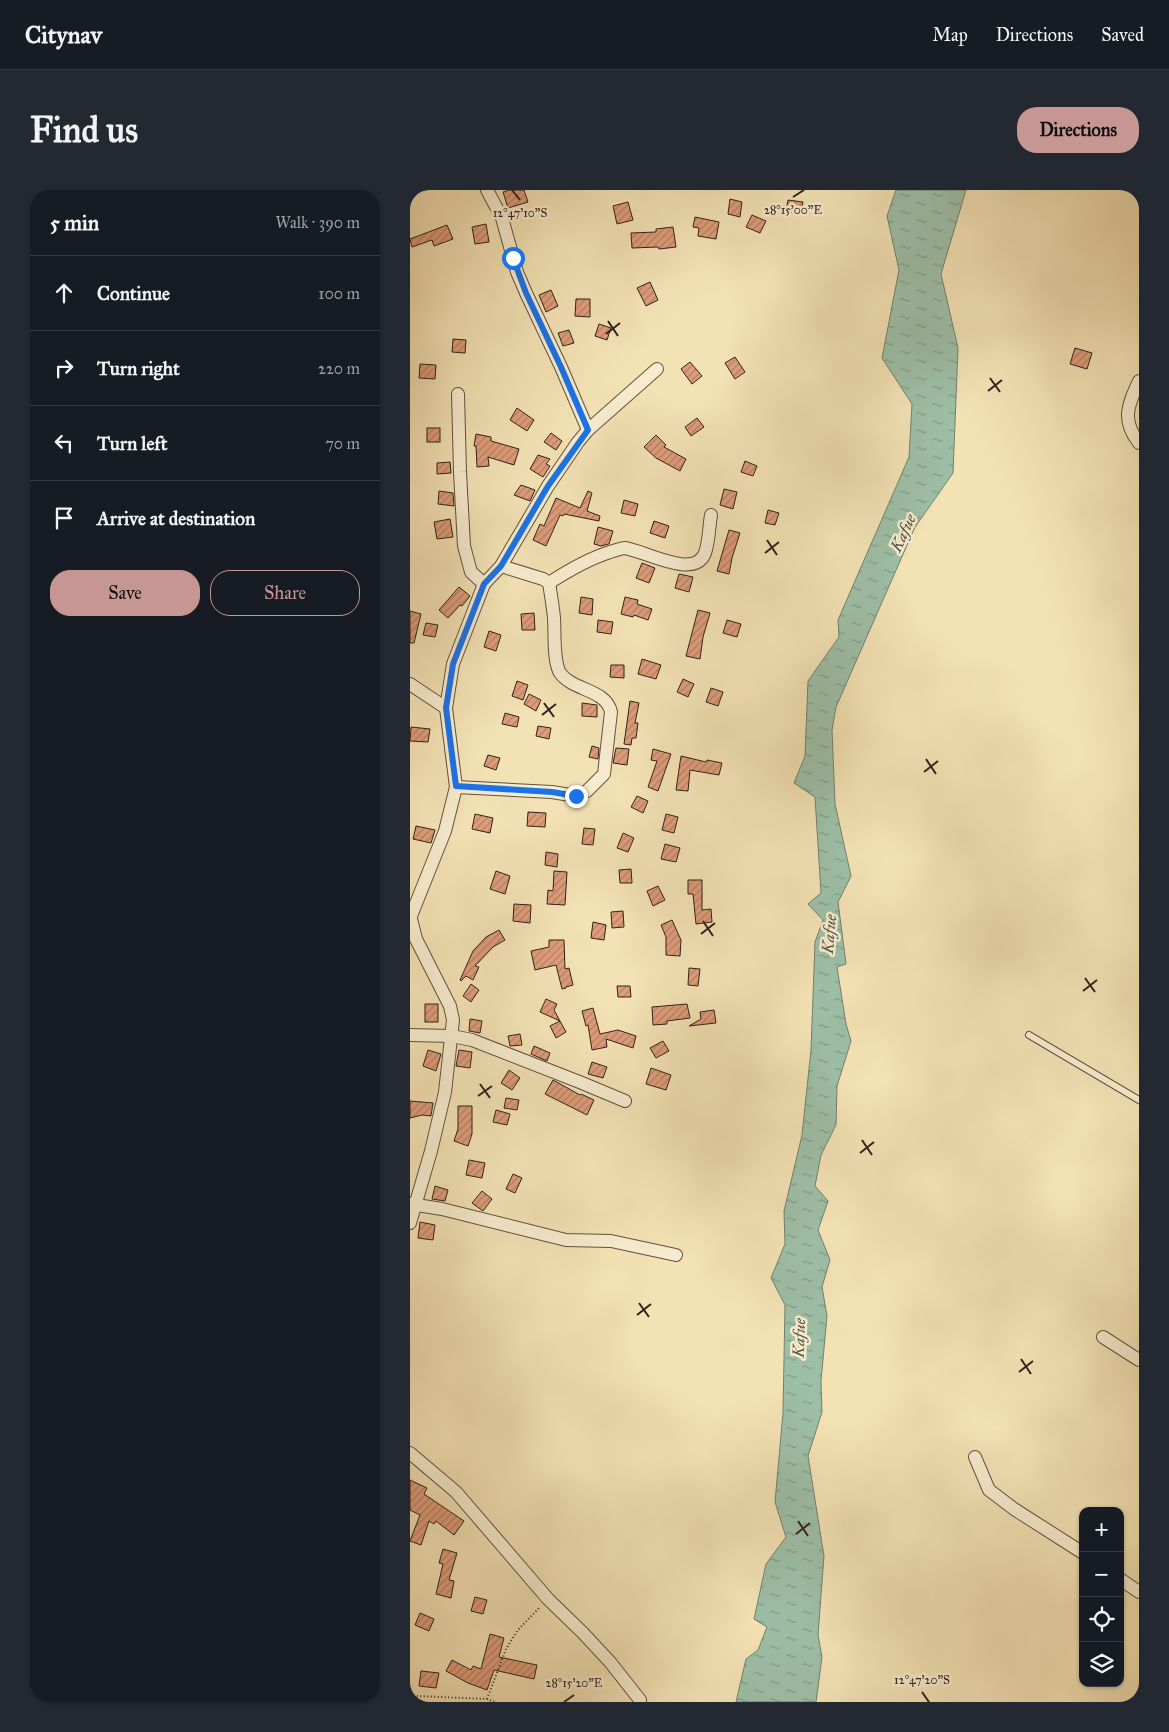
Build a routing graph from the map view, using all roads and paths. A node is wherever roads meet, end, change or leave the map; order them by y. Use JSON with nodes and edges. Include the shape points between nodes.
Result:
{"nodes":[{"id":1,"x":487,"y":190,"type":"edge"},
{"id":2,"x":657,"y":369,"type":"dead end"},
{"id":3,"x":1139,"y":381,"type":"edge"},
{"id":4,"x":458,"y":394,"type":"dead end"},
{"id":5,"x":588,"y":430,"type":"junction"},
{"id":6,"x":1139,"y":443,"type":"edge"},
{"id":7,"x":711,"y":515,"type":"dead end"},
{"id":8,"x":501,"y":566,"type":"junction"},
{"id":9,"x":549,"y":583,"type":"junction"},
{"id":10,"x":484,"y":584,"type":"junction"},
{"id":11,"x":410,"y":684,"type":"edge"},
{"id":12,"x":446,"y":708,"type":"junction"},
{"id":13,"x":456,"y":786,"type":"junction"},
{"id":14,"x":410,"y":916,"type":"edge"},
{"id":15,"x":410,"y":1034,"type":"edge"},
{"id":16,"x":1029,"y":1035,"type":"dead end"},
{"id":17,"x":452,"y":1036,"type":"junction"},
{"id":18,"x":1139,"y":1100,"type":"edge"},
{"id":19,"x":625,"y":1101,"type":"dead end"},
{"id":20,"x":412,"y":1204,"type":"edge"},
{"id":21,"x":410,"y":1223,"type":"edge"},
{"id":22,"x":676,"y":1255,"type":"dead end"},
{"id":23,"x":1103,"y":1337,"type":"dead end"},
{"id":24,"x":1139,"y":1360,"type":"edge"},
{"id":25,"x":410,"y":1453,"type":"edge"},
{"id":26,"x":975,"y":1457,"type":"dead end"},
{"id":27,"x":1081,"y":1552,"type":"edge"},
{"id":28,"x":1124,"y":1582,"type":"edge"},
{"id":29,"x":1139,"y":1592,"type":"edge"},
{"id":30,"x":548,"y":1599,"type":"junction"},
{"id":31,"x":410,"y":1694,"type":"edge"},
{"id":32,"x":487,"y":1699,"type":"junction"},
{"id":33,"x":640,"y":1700,"type":"dead end"},
{"id":34,"x":495,"y":1702,"type":"edge"}],
"edges":[{"from":1,"to":5,"type":"street","via":[[502,218],[517,272]]},
{"from":2,"to":5,"type":"street"},
{"from":3,"to":6,"type":"street","via":[[1127,420]]},
{"from":4,"to":10,"type":"street","via":[[464,546],[471,572]]},
{"from":5,"to":8,"type":"street","via":[[548,486]]},
{"from":7,"to":9,"type":"street","via":[[705,553],[699,562],[692,565],[624,548],[577,565]]},
{"from":8,"to":9,"type":"street"},
{"from":8,"to":10,"type":"street"},
{"from":9,"to":13,"type":"street","via":[[556,662],[561,673],[602,697],[612,712],[604,774],[587,791],[576,796]]},
{"from":10,"to":12,"type":"street","via":[[453,664]]},
{"from":11,"to":12,"type":"street"},
{"from":12,"to":13,"type":"street"},
{"from":13,"to":14,"type":"street","via":[[445,831]]},
{"from":14,"to":17,"type":"street","via":[[416,939],[450,1006]]},
{"from":15,"to":17,"type":"street"},
{"from":16,"to":18,"type":"lane"},
{"from":17,"to":19,"type":"street","via":[[472,1040]]},
{"from":17,"to":20,"type":"street","via":[[446,1092],[431,1152]]},
{"from":20,"to":21,"type":"street"},
{"from":20,"to":22,"type":"street","via":[[566,1240],[611,1241]]},
{"from":23,"to":24,"type":"street"},
{"from":25,"to":30,"type":"street","via":[[456,1492]]},
{"from":26,"to":27,"type":"street","via":[[989,1490]]},
{"from":28,"to":29,"type":"street"},
{"from":30,"to":32,"type":"path","via":[[518,1630],[506,1649]]},
{"from":30,"to":33,"type":"street","via":[[603,1655]]},
{"from":31,"to":32,"type":"path"},
{"from":32,"to":34,"type":"path"}]}
